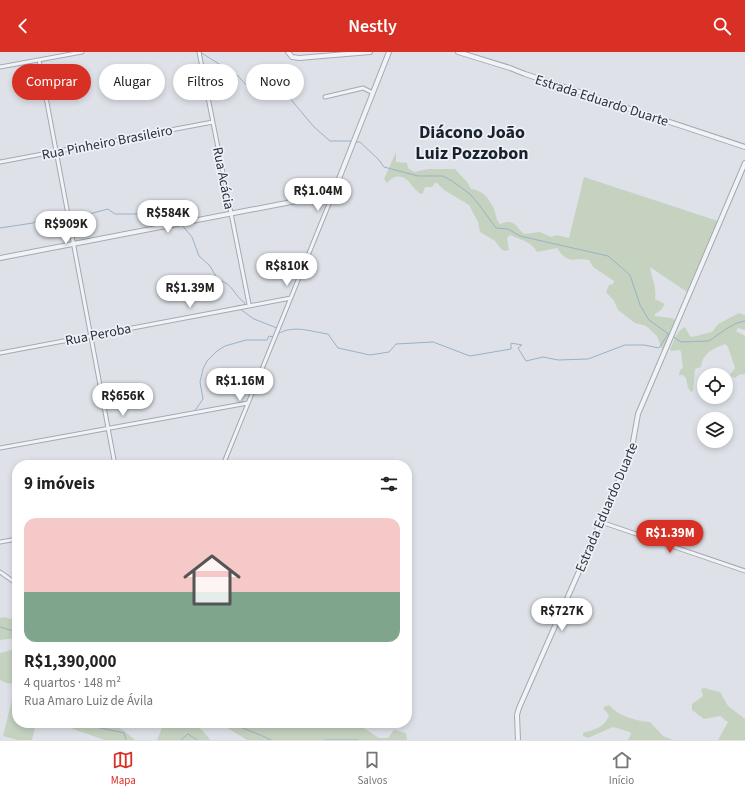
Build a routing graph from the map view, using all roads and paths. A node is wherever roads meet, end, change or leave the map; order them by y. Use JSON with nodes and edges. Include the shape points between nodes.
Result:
{"nodes":[{"id":1,"x":82,"y":52,"type":"edge"},
{"id":2,"x":199,"y":52,"type":"edge"},
{"id":3,"x":288,"y":52,"type":"edge"},
{"id":4,"x":370,"y":52,"type":"edge"},
{"id":5,"x":389,"y":52,"type":"edge"},
{"id":6,"x":458,"y":52,"type":"edge"},
{"id":7,"x":39,"y":60,"type":"junction"},
{"id":8,"x":0,"y":67,"type":"edge"},
{"id":9,"x":373,"y":92,"type":"junction"},
{"id":10,"x":325,"y":97,"type":"dead end"},
{"id":11,"x":213,"y":122,"type":"junction"},
{"id":12,"x":745,"y":148,"type":"edge"},
{"id":13,"x":56,"y":151,"type":"junction"},
{"id":14,"x":0,"y":162,"type":"edge"},
{"id":15,"x":745,"y":163,"type":"edge"},
{"id":16,"x":333,"y":194,"type":"junction"},
{"id":17,"x":231,"y":214,"type":"junction"},
{"id":18,"x":74,"y":244,"type":"junction"},
{"id":19,"x":0,"y":258,"type":"edge"},
{"id":20,"x":291,"y":298,"type":"junction"},
{"id":21,"x":249,"y":304,"type":"junction"},
{"id":22,"x":91,"y":336,"type":"junction"},
{"id":23,"x":0,"y":353,"type":"edge"},
{"id":24,"x":248,"y":403,"type":"junction"},
{"id":25,"x":108,"y":428,"type":"junction"},
{"id":26,"x":0,"y":448,"type":"edge"},
{"id":27,"x":115,"y":460,"type":"edge"},
{"id":28,"x":225,"y":460,"type":"edge"},
{"id":29,"x":601,"y":522,"type":"junction"},
{"id":30,"x":12,"y":540,"type":"edge"},
{"id":31,"x":0,"y":542,"type":"edge"},
{"id":32,"x":745,"y":571,"type":"edge"},
{"id":33,"x":0,"y":572,"type":"edge"},
{"id":34,"x":12,"y":580,"type":"edge"},
{"id":35,"x":518,"y":740,"type":"edge"}],
"edges":[{"from":1,"to":7,"type":"street"},
{"from":2,"to":11,"type":"street","name":"Rua Acácia"},
{"from":3,"to":4,"type":"street","via":[[292,57],[299,58]]},
{"from":5,"to":9,"type":"street"},
{"from":6,"to":12,"type":"street","name":"Estrada Eduardo Duarte"},
{"from":7,"to":8,"type":"street"},
{"from":7,"to":13,"type":"street"},
{"from":9,"to":10,"type":"street","via":[[363,88]]},
{"from":9,"to":16,"type":"street"},
{"from":11,"to":13,"type":"street","name":"Rua Pinheiro Brasileiro"},
{"from":11,"to":17,"type":"street","name":"Rua Acácia"},
{"from":13,"to":14,"type":"street","name":"Rua Pinheiro Brasileiro"},
{"from":13,"to":18,"type":"street"},
{"from":15,"to":29,"type":"street","name":"Estrada Eduardo Duarte","via":[[638,414],[631,453]]},
{"from":16,"to":17,"type":"street"},
{"from":16,"to":20,"type":"street"},
{"from":17,"to":18,"type":"street"},
{"from":17,"to":21,"type":"street","name":"Rua Acácia"},
{"from":18,"to":19,"type":"street"},
{"from":18,"to":22,"type":"street"},
{"from":20,"to":21,"type":"street","name":"Rua Peroba"},
{"from":20,"to":24,"type":"street"},
{"from":21,"to":22,"type":"street","name":"Rua Peroba"},
{"from":22,"to":23,"type":"street","name":"Rua Peroba"},
{"from":22,"to":25,"type":"street"},
{"from":24,"to":25,"type":"street"},
{"from":24,"to":28,"type":"street"},
{"from":25,"to":26,"type":"street"},
{"from":25,"to":27,"type":"street"},
{"from":29,"to":32,"type":"street"},
{"from":29,"to":35,"type":"street","name":"Estrada Eduardo Duarte","via":[[519,708]]},
{"from":30,"to":31,"type":"street"},
{"from":33,"to":34,"type":"street"}]}
